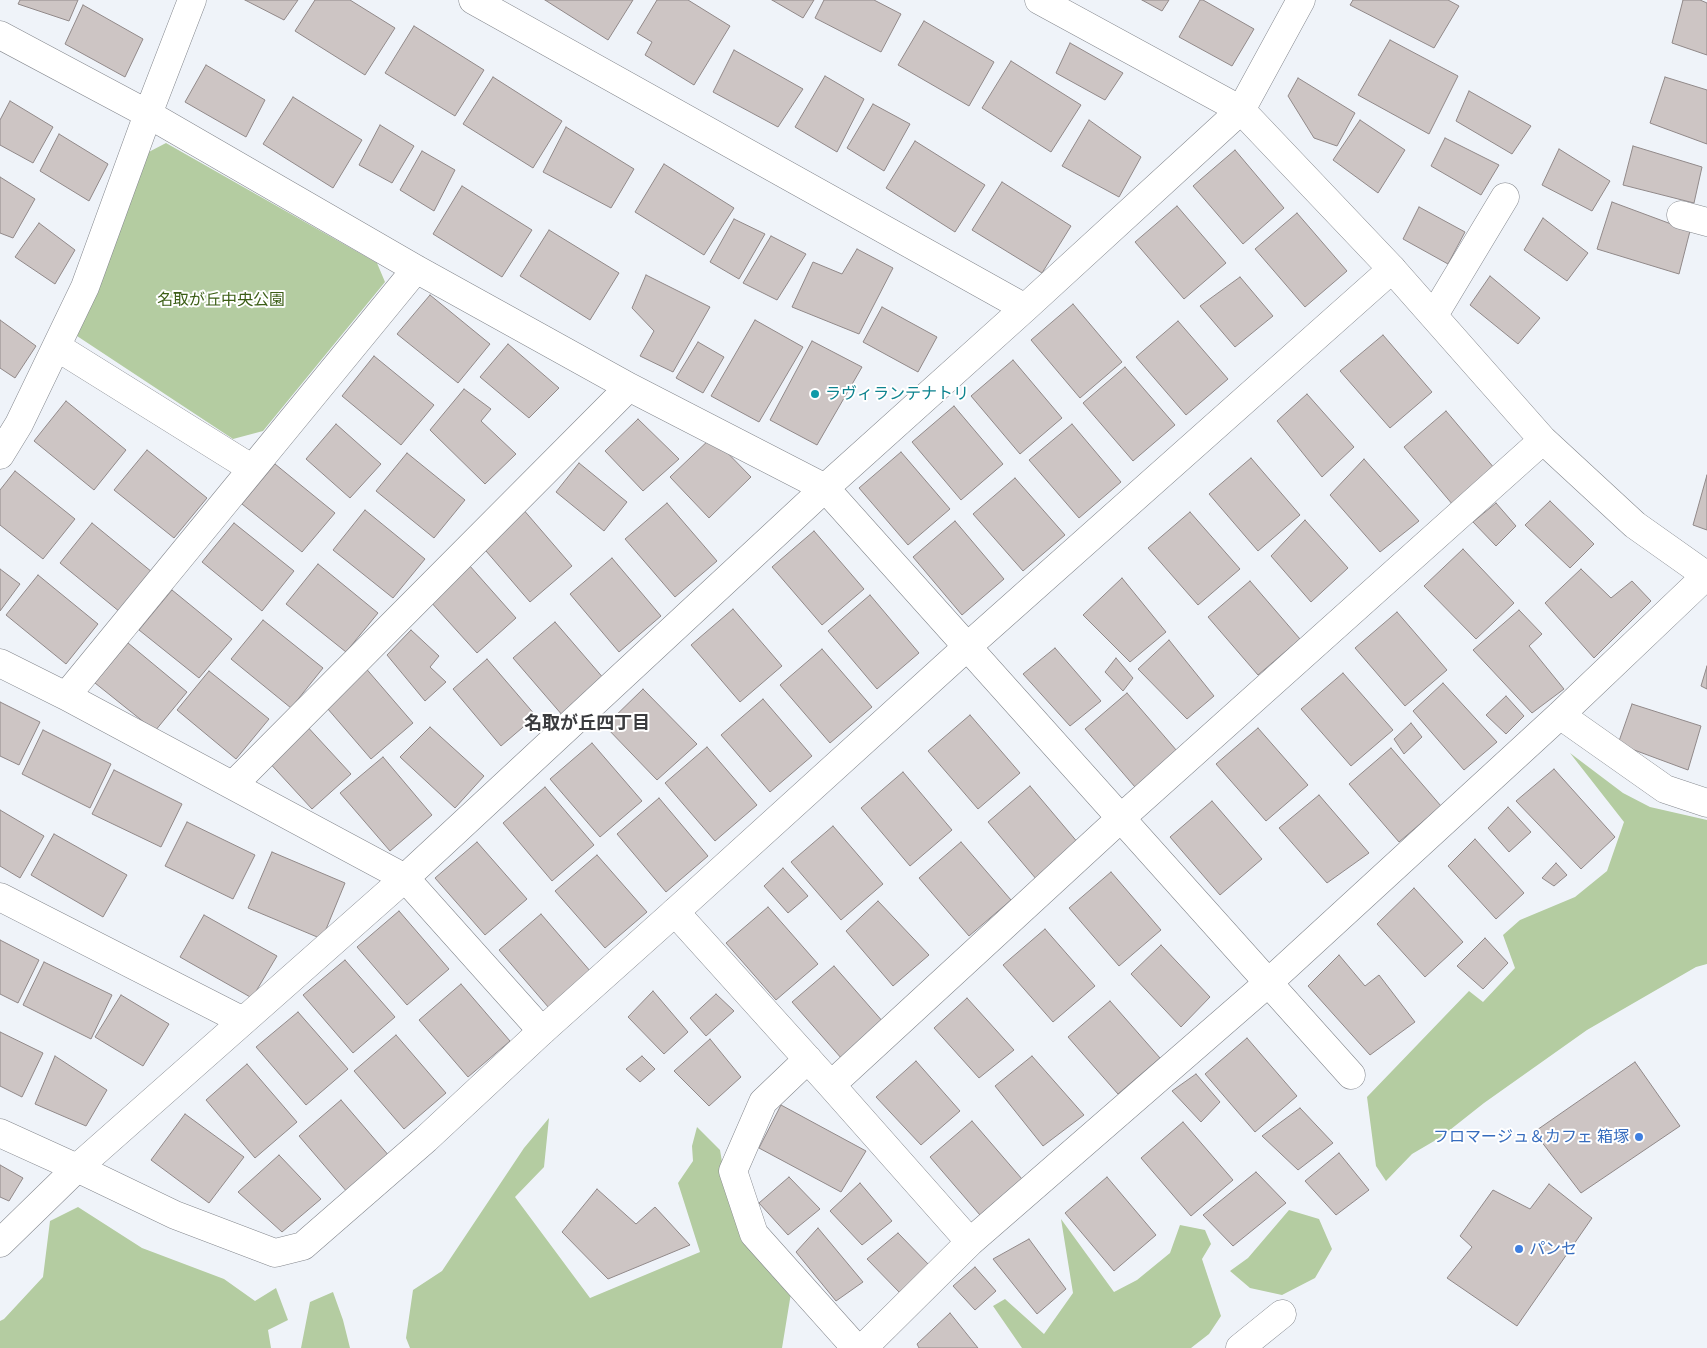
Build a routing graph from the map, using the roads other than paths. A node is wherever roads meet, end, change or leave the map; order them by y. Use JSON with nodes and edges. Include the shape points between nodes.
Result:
{"nodes":[{"id":1,"x":192,"y":0,"type":"edge"},
{"id":2,"x":473,"y":0,"type":"edge"},
{"id":3,"x":1301,"y":0,"type":"edge"},
{"id":4,"x":1044,"y":1,"type":"edge"},
{"id":5,"x":0,"y":35,"type":"edge"},
{"id":6,"x":1241,"y":110,"type":"junction"},
{"id":7,"x":148,"y":114,"type":"junction"},
{"id":8,"x":1505,"y":197,"type":"dead end"},
{"id":9,"x":1681,"y":215,"type":"dead end"},
{"id":10,"x":1707,"y":222,"type":"edge"},
{"id":11,"x":416,"y":269,"type":"junction"},
{"id":12,"x":1392,"y":269,"type":"junction"},
{"id":13,"x":1025,"y":308,"type":"junction"},
{"id":14,"x":1434,"y":315,"type":"junction"},
{"id":15,"x":57,"y":347,"type":"junction"},
{"id":16,"x":629,"y":388,"type":"junction"},
{"id":17,"x":1543,"y":440,"type":"junction"},
{"id":18,"x":0,"y":455,"type":"edge"},
{"id":19,"x":251,"y":468,"type":"junction"},
{"id":20,"x":825,"y":488,"type":"junction"},
{"id":21,"x":1707,"y":576,"type":"edge"},
{"id":22,"x":967,"y":647,"type":"junction"},
{"id":23,"x":0,"y":663,"type":"edge"},
{"id":24,"x":66,"y":696,"type":"junction"},
{"id":25,"x":1560,"y":715,"type":"junction"},
{"id":26,"x":233,"y":785,"type":"junction"},
{"id":27,"x":1707,"y":803,"type":"edge"},
{"id":28,"x":1121,"y":818,"type":"junction"},
{"id":29,"x":405,"y":878,"type":"junction"},
{"id":30,"x":0,"y":897,"type":"edge"},
{"id":31,"x":675,"y":912,"type":"junction"},
{"id":32,"x":1268,"y":983,"type":"junction"},
{"id":33,"x":243,"y":1021,"type":"junction"},
{"id":34,"x":542,"y":1030,"type":"junction"},
{"id":35,"x":808,"y":1059,"type":"junction"},
{"id":36,"x":1351,"y":1075,"type":"dead end"},
{"id":37,"x":831,"y":1085,"type":"junction"},
{"id":38,"x":0,"y":1134,"type":"edge"},
{"id":39,"x":77,"y":1168,"type":"junction"},
{"id":40,"x":0,"y":1242,"type":"edge"},
{"id":41,"x":970,"y":1242,"type":"junction"},
{"id":42,"x":1282,"y":1314,"type":"dead end"},
{"id":43,"x":856,"y":1348,"type":"edge"},
{"id":44,"x":864,"y":1348,"type":"edge"},
{"id":45,"x":1240,"y":1348,"type":"edge"}],
"edges":[{"from":1,"to":7,"type":"street"},
{"from":2,"to":13,"type":"street"},
{"from":3,"to":6,"type":"street"},
{"from":4,"to":6,"type":"street"},
{"from":5,"to":7,"type":"street"},
{"from":6,"to":12,"type":"street"},
{"from":6,"to":13,"type":"street"},
{"from":7,"to":11,"type":"street"},
{"from":7,"to":15,"type":"street","via":[[85,287]]},
{"from":8,"to":14,"type":"street"},
{"from":9,"to":10,"type":"street"},
{"from":11,"to":16,"type":"street"},
{"from":11,"to":19,"type":"street"},
{"from":12,"to":14,"type":"street"},
{"from":12,"to":22,"type":"street"},
{"from":13,"to":20,"type":"street"},
{"from":14,"to":17,"type":"street"},
{"from":15,"to":18,"type":"street"},
{"from":15,"to":19,"type":"street"},
{"from":16,"to":20,"type":"street"},
{"from":16,"to":26,"type":"street"},
{"from":17,"to":21,"type":"street","via":[[1635,524]]},
{"from":17,"to":28,"type":"street"},
{"from":19,"to":24,"type":"street"},
{"from":20,"to":22,"type":"street"},
{"from":20,"to":29,"type":"street"},
{"from":21,"to":25,"type":"street"},
{"from":22,"to":28,"type":"street"},
{"from":22,"to":31,"type":"street"},
{"from":23,"to":24,"type":"street"},
{"from":24,"to":26,"type":"street"},
{"from":25,"to":27,"type":"street","via":[[1665,789]]},
{"from":25,"to":32,"type":"street"},
{"from":26,"to":29,"type":"street"},
{"from":28,"to":32,"type":"street"},
{"from":28,"to":37,"type":"street"},
{"from":29,"to":33,"type":"street"},
{"from":29,"to":34,"type":"street"},
{"from":30,"to":33,"type":"street"},
{"from":31,"to":34,"type":"street"},
{"from":31,"to":35,"type":"street"},
{"from":32,"to":36,"type":"street"},
{"from":32,"to":41,"type":"street"},
{"from":33,"to":39,"type":"street"},
{"from":34,"to":39,"type":"street","via":[[426,1139],[303,1246],[275,1253],[175,1215]]},
{"from":35,"to":37,"type":"street"},
{"from":35,"to":43,"type":"street","via":[[763,1102],[732,1171],[754,1234]]},
{"from":37,"to":41,"type":"street"},
{"from":38,"to":39,"type":"street"},
{"from":39,"to":40,"type":"street"},
{"from":41,"to":44,"type":"street"},
{"from":42,"to":45,"type":"street"}]}
